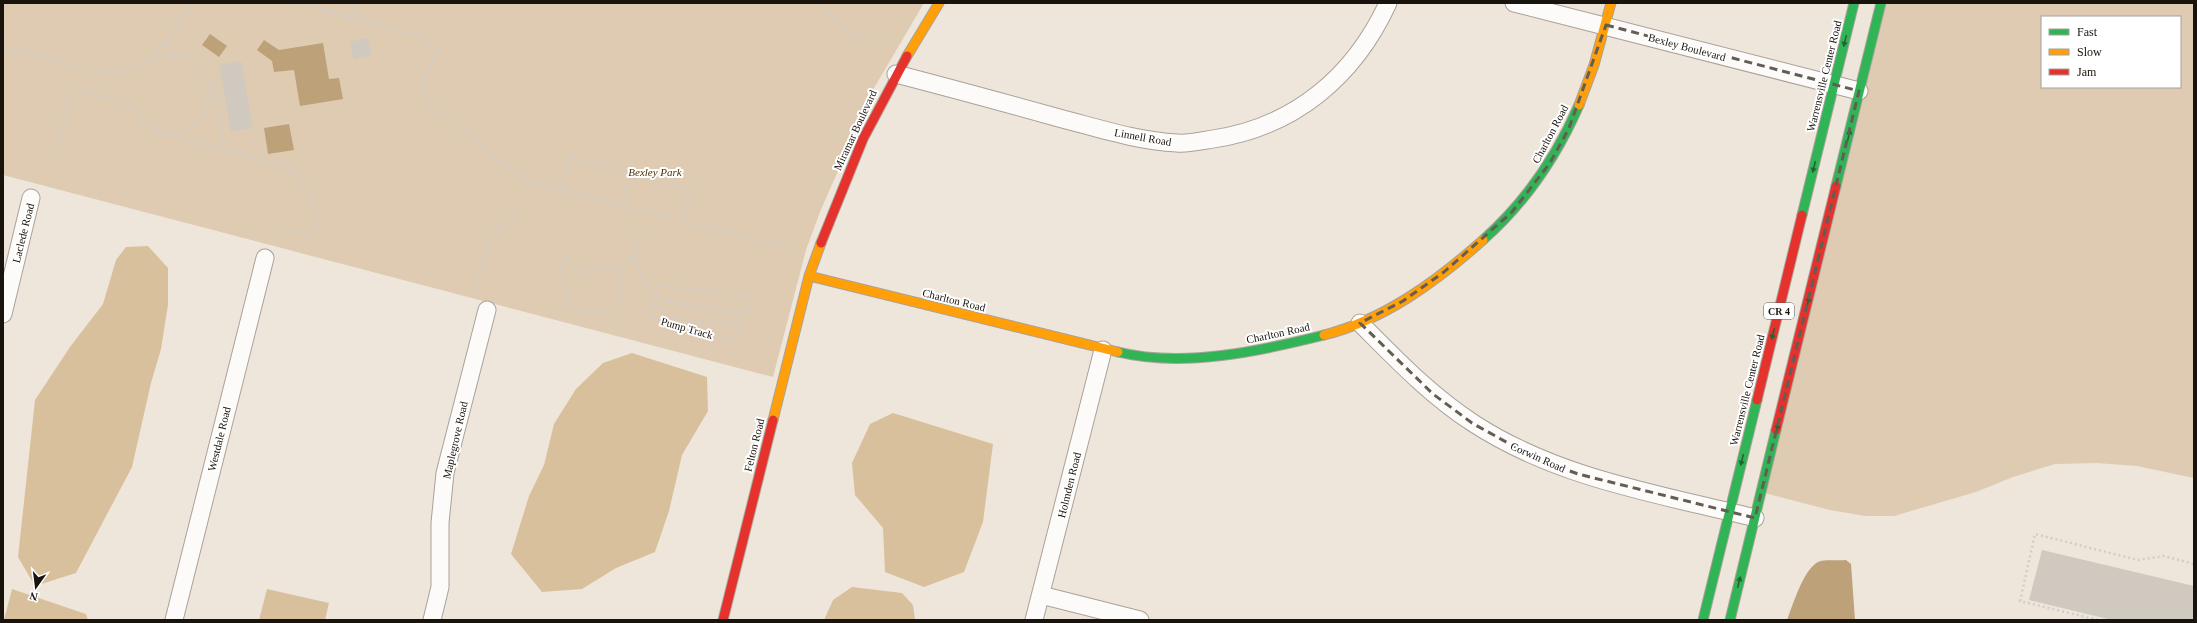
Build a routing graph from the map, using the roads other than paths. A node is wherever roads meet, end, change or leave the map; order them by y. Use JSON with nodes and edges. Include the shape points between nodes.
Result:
{"nodes":[{"id":1,"x":939,"y":3,"type":"edge"},
{"id":2,"x":1388,"y":3,"type":"edge"},
{"id":3,"x":1514,"y":3,"type":"edge"},
{"id":4,"x":1612,"y":3,"type":"edge"},
{"id":5,"x":1854,"y":3,"type":"edge"},
{"id":6,"x":1881,"y":3,"type":"edge"},
{"id":7,"x":1606,"y":26,"type":"junction"},
{"id":8,"x":896,"y":74,"type":"junction"},
{"id":9,"x":1834,"y":84,"type":"junction"},
{"id":10,"x":1860,"y":91,"type":"junction"},
{"id":11,"x":32,"y":198,"type":"dead end"},
{"id":12,"x":265,"y":258,"type":"dead end"},
{"id":13,"x":808,"y":276,"type":"junction"},
{"id":14,"x":487,"y":310,"type":"dead end"},
{"id":15,"x":3,"y":314,"type":"edge"},
{"id":16,"x":1360,"y":323,"type":"junction"},
{"id":17,"x":1103,"y":350,"type":"junction"},
{"id":18,"x":1730,"y":512,"type":"junction"},
{"id":19,"x":1754,"y":518,"type":"junction"},
{"id":20,"x":1041,"y":595,"type":"junction"},
{"id":21,"x":174,"y":620,"type":"edge"},
{"id":22,"x":432,"y":620,"type":"edge"},
{"id":23,"x":723,"y":620,"type":"edge"},
{"id":24,"x":1034,"y":620,"type":"edge"},
{"id":25,"x":1140,"y":620,"type":"edge"},
{"id":26,"x":1703,"y":620,"type":"edge"},
{"id":27,"x":1730,"y":620,"type":"edge"}],
"edges":[{"from":1,"to":8,"type":"street","name":"Miramar Boulevard"},
{"from":2,"to":8,"type":"street","name":"Linnell Road","via":[[1376,30],[1363,48],[1345,70],[1308,102],[1261,127],[1233,136],[1178,143],[1124,135]]},
{"from":3,"to":7,"type":"street","name":"Bexley Boulevard"},
{"from":4,"to":7,"type":"street","name":"Charlton Road"},
{"from":5,"to":9,"type":"street","name":"Warrensville Center Road","number":"CR 4","one_way":true},
{"from":6,"to":10,"type":"street","number":"CR 4"},
{"from":7,"to":9,"type":"street","name":"Bexley Boulevard"},
{"from":7,"to":16,"type":"street","name":"Charlton Road","via":[[1582,99],[1569,128],[1550,163],[1512,212],[1488,236],[1444,272],[1403,300]]},
{"from":8,"to":13,"type":"street","name":"Miramar Boulevard","via":[[860,146]]},
{"from":9,"to":10,"type":"street","name":"Bexley Boulevard"},
{"from":9,"to":18,"type":"street","name":"Warrensville Center Road","number":"CR 4","one_way":true},
{"from":19,"to":10,"type":"street","number":"CR 4","one_way":true},
{"from":11,"to":15,"type":"street","name":"Laclede Road"},
{"from":12,"to":21,"type":"street","name":"Westdale Road"},
{"from":13,"to":17,"type":"street","name":"Charlton Road"},
{"from":13,"to":23,"type":"street","name":"Felton Road"},
{"from":14,"to":22,"type":"street","name":"Maplegrove Road","via":[[446,474],[440,523],[440,587]]},
{"from":16,"to":17,"type":"street","name":"Charlton Road","via":[[1334,333],[1226,356],[1167,358]]},
{"from":16,"to":18,"type":"street","name":"Corwin Road","via":[[1433,394],[1472,423],[1535,458],[1578,474]]},
{"from":17,"to":20,"type":"street","name":"Holmden Road"},
{"from":18,"to":19,"type":"street","name":"Corwin Road"},
{"from":18,"to":26,"type":"street","name":"Warrensville Center Road","number":"CR 4"},
{"from":27,"to":19,"type":"street","number":"CR 4","one_way":true},
{"from":20,"to":24,"type":"street","name":"Holmden Road"},
{"from":20,"to":25,"type":"street"}]}
